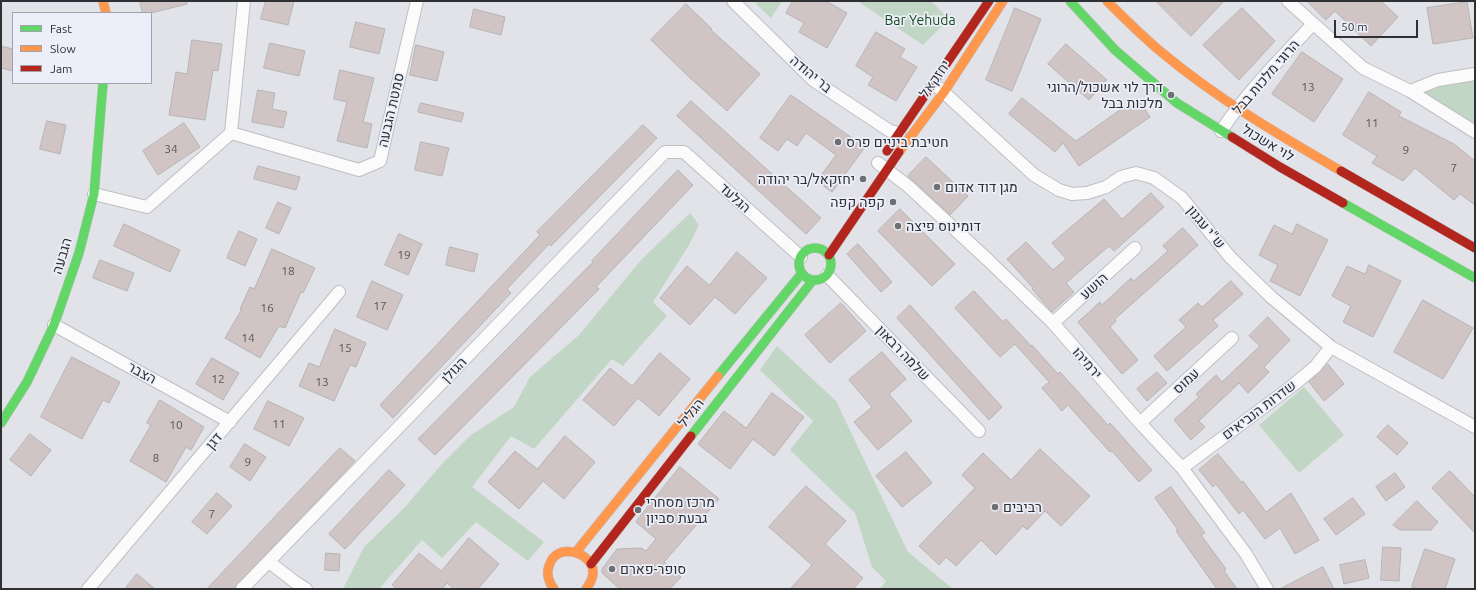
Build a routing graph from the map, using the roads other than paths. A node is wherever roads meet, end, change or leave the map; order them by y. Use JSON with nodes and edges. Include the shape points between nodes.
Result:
{"nodes":[{"id":1,"x":103,"y":1,"type":"edge"},
{"id":2,"x":244,"y":1,"type":"edge"},
{"id":3,"x":417,"y":1,"type":"edge"},
{"id":4,"x":733,"y":1,"type":"edge"},
{"id":5,"x":989,"y":1,"type":"edge"},
{"id":6,"x":1003,"y":1,"type":"edge"},
{"id":7,"x":1070,"y":1,"type":"edge"},
{"id":8,"x":1107,"y":1,"type":"edge"},
{"id":9,"x":1288,"y":1,"type":"edge"},
{"id":10,"x":106,"y":12,"type":"edge"},
{"id":11,"x":1313,"y":24,"type":"junction"},
{"id":12,"x":1475,"y":74,"type":"edge"},
{"id":13,"x":102,"y":84,"type":"edge"},
{"id":14,"x":933,"y":84,"type":"junction"},
{"id":15,"x":1410,"y":91,"type":"junction"},
{"id":16,"x":944,"y":92,"type":"junction"},
{"id":17,"x":1236,"y":108,"type":"junction"},
{"id":18,"x":1221,"y":131,"type":"junction"},
{"id":19,"x":1475,"y":132,"type":"edge"},
{"id":20,"x":899,"y":133,"type":"junction"},
{"id":21,"x":231,"y":134,"type":"junction"},
{"id":22,"x":665,"y":152,"type":"joint"},
{"id":23,"x":880,"y":167,"type":"junction"},
{"id":24,"x":94,"y":194,"type":"junction"},
{"id":25,"x":1135,"y":248,"type":"dead end"},
{"id":26,"x":1475,"y":248,"type":"edge"},
{"id":27,"x":829,"y":255,"type":"junction"},
{"id":28,"x":801,"y":257,"type":"junction"},
{"id":29,"x":802,"y":273,"type":"junction"},
{"id":30,"x":827,"y":275,"type":"junction"},
{"id":31,"x":1475,"y":278,"type":"edge"},
{"id":32,"x":813,"y":280,"type":"junction"},
{"id":33,"x":339,"y":292,"type":"dead end"},
{"id":34,"x":1052,"y":323,"type":"junction"},
{"id":35,"x":54,"y":325,"type":"junction"},
{"id":36,"x":1232,"y":338,"type":"dead end"},
{"id":37,"x":1331,"y":347,"type":"junction"},
{"id":38,"x":1,"y":422,"type":"edge"},
{"id":39,"x":230,"y":422,"type":"junction"},
{"id":40,"x":1140,"y":423,"type":"junction"},
{"id":41,"x":1475,"y":427,"type":"edge"},
{"id":42,"x":979,"y":431,"type":"dead end"},
{"id":43,"x":1182,"y":468,"type":"junction"},
{"id":44,"x":576,"y":552,"type":"junction"},
{"id":45,"x":269,"y":562,"type":"junction"},
{"id":46,"x":590,"y":564,"type":"junction"},
{"id":47,"x":548,"y":580,"type":"junction"},
{"id":48,"x":88,"y":589,"type":"edge"},
{"id":49,"x":242,"y":589,"type":"edge"},
{"id":50,"x":306,"y":589,"type":"edge"},
{"id":51,"x":542,"y":589,"type":"edge"},
{"id":52,"x":554,"y":589,"type":"edge"},
{"id":53,"x":586,"y":589,"type":"edge"},
{"id":54,"x":1267,"y":589,"type":"edge"}],
"edges":[{"from":1,"to":10,"type":"street"},
{"from":2,"to":21,"type":"street"},
{"from":3,"to":21,"type":"street","name":"סמטת הגבעה","via":[[380,161],[359,170]]},
{"from":4,"to":20,"type":"street","name":"בר יהודה","via":[[813,80],[890,131]]},
{"from":5,"to":14,"type":"street","name":"יחזקאל"},
{"from":6,"to":16,"type":"street","name":"יחזקאל"},
{"from":7,"to":18,"type":"street","name":"לוי אשכול","via":[[1130,64],[1177,103]]},
{"from":8,"to":17,"type":"street","name":"לוי אשכול","via":[[1165,56]]},
{"from":9,"to":11,"type":"street"},
{"from":11,"to":15,"type":"street","via":[[1363,68]]},
{"from":11,"to":17,"type":"street","name":"הרוגי מלכות בבל"},
{"from":12,"to":15,"type":"street","via":[[1438,80]]},
{"from":13,"to":24,"type":"street","name":"הגבעה"},
{"from":14,"to":16,"type":"street","name":"ש\"י עגנון"},
{"from":14,"to":20,"type":"street","name":"יחזקאל"},
{"from":15,"to":19,"type":"street"},
{"from":16,"to":23,"type":"street","name":"יחזקאל"},
{"from":16,"to":37,"type":"street","name":"ש\"י עגנון","via":[[1034,175],[1059,190],[1072,194],[1087,192],[1106,187],[1121,176],[1136,173],[1154,178],[1182,198],[1230,257],[1271,297]]},
{"from":17,"to":18,"type":"street","name":"הרוגי מלכות בבל"},
{"from":17,"to":26,"type":"street","name":"לוי אשכול","via":[[1312,155]]},
{"from":18,"to":31,"type":"street","name":"לוי אשכול"},
{"from":20,"to":23,"type":"street","name":"יחזקאל"},
{"from":21,"to":24,"type":"street","via":[[147,207]]},
{"from":22,"to":28,"type":"street","name":"הגלעד","via":[[684,152]]},
{"from":22,"to":45,"type":"street","name":"הגולן"},
{"from":23,"to":27,"type":"street"},
{"from":23,"to":34,"type":"street","name":"ירמיהו","via":[[908,186]]},
{"from":24,"to":35,"type":"street","name":"הגבעה","via":[[79,253]]},
{"from":25,"to":34,"type":"street","name":"הושע"},
{"from":27,"to":28,"type":"street","via":[[823,245],[811,248]]},
{"from":27,"to":30,"type":"street","via":[[831,265]]},
{"from":28,"to":29,"type":"street","via":[[799,265]]},
{"from":29,"to":32,"type":"street"},
{"from":29,"to":44,"type":"street","name":"הגליל"},
{"from":30,"to":32,"type":"street"},
{"from":30,"to":42,"type":"street","name":"שלמה רבאון"},
{"from":32,"to":46,"type":"street","name":"הגליל"},
{"from":33,"to":39,"type":"street","name":"דגן"},
{"from":34,"to":40,"type":"street","name":"ירמיהו"},
{"from":35,"to":38,"type":"street","name":"הגבעה","via":[[27,382]]},
{"from":35,"to":39,"type":"street","name":"הצבר"},
{"from":36,"to":40,"type":"street","name":"עמוס"},
{"from":37,"to":41,"type":"street","name":"ש\"י עגנון"},
{"from":37,"to":43,"type":"street","name":"שדרות הנביאים","via":[[1315,367],[1292,386]]},
{"from":39,"to":48,"type":"street","name":"דגן"},
{"from":40,"to":43,"type":"street","name":"ירמיהו"},
{"from":43,"to":54,"type":"street","name":"ירמיהו","via":[[1246,554]]},
{"from":44,"to":46,"type":"street"},
{"from":44,"to":47,"type":"street","via":[[569,551],[554,557],[548,567]]},
{"from":45,"to":49,"type":"street","name":"הגולן"},
{"from":45,"to":50,"type":"street"},
{"from":46,"to":53,"type":"street","via":[[593,574]]},
{"from":47,"to":51,"type":"street"},
{"from":47,"to":52,"type":"street"}]}
